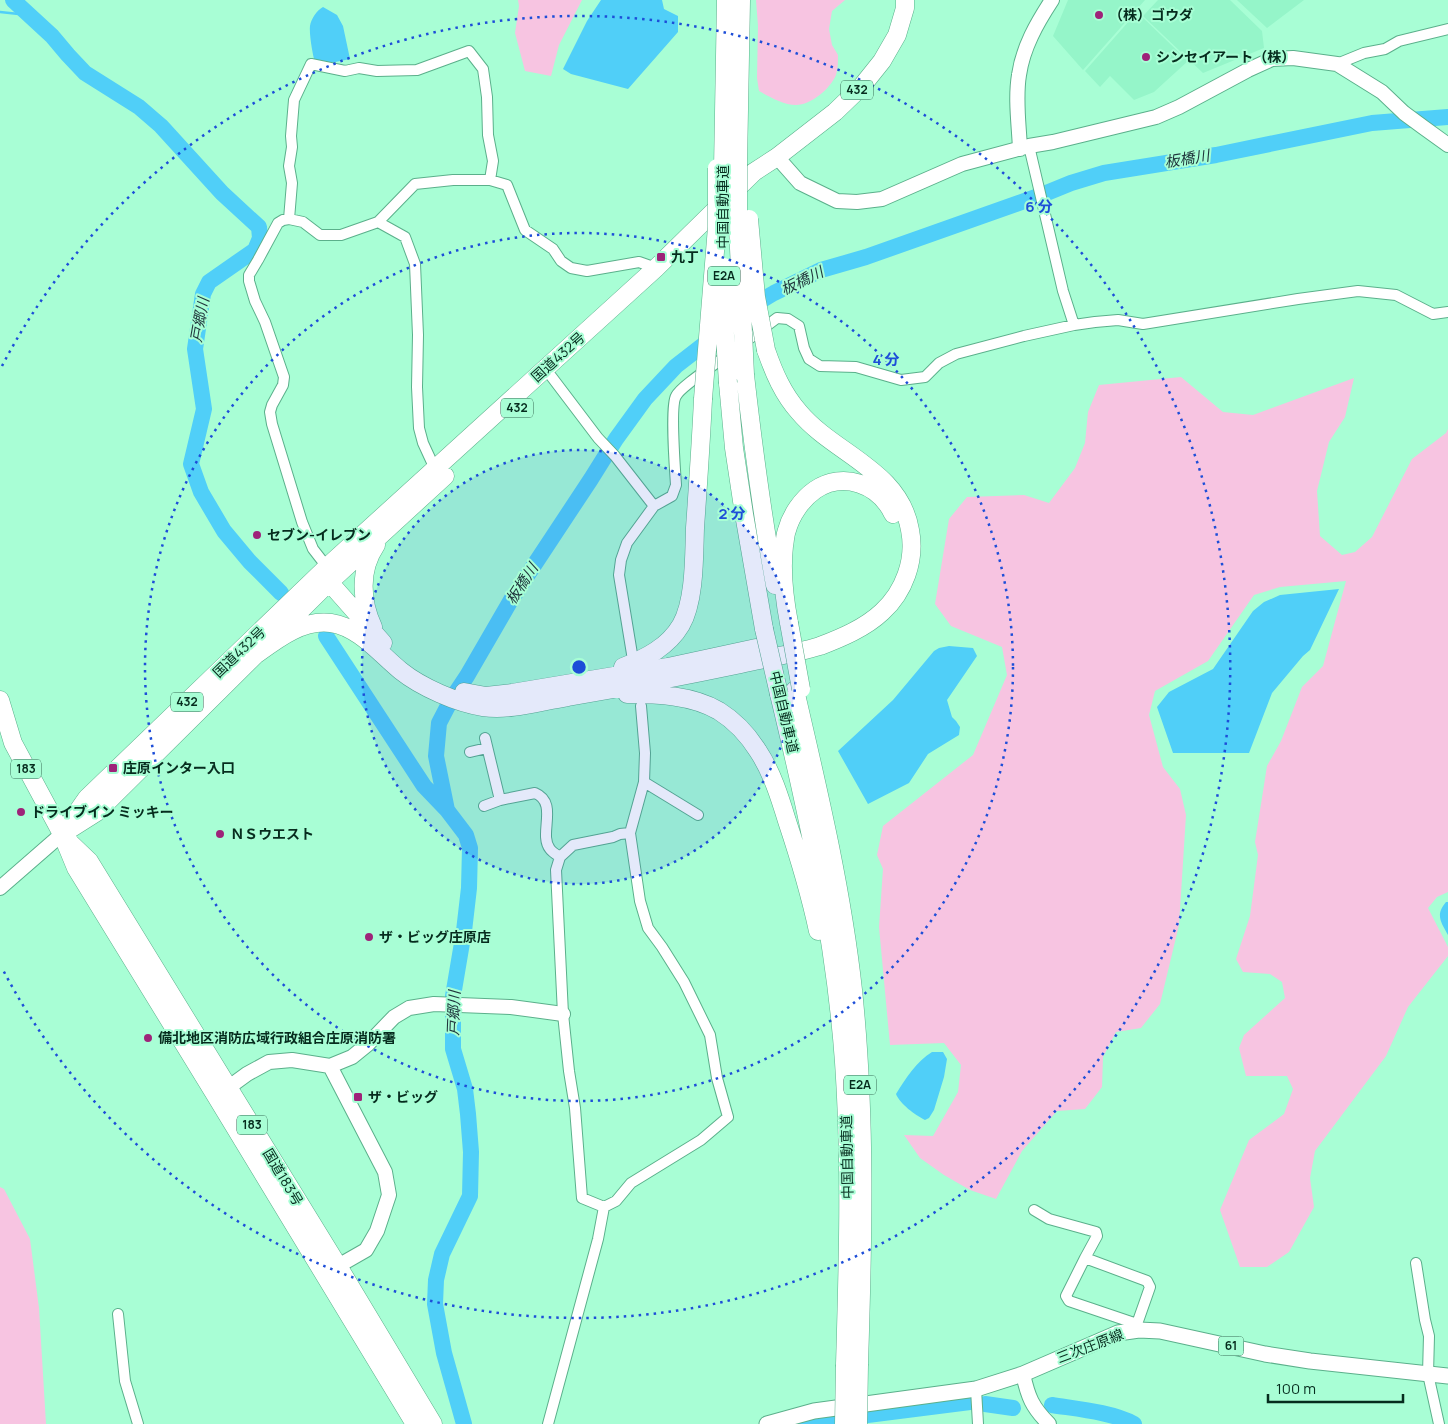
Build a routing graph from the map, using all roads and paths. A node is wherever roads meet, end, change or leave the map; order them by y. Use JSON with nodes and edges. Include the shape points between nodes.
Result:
{"nodes":[{"id":1,"x":726,"y":0,"type":"edge"},
{"id":2,"x":742,"y":0,"type":"edge"},
{"id":3,"x":905,"y":0,"type":"edge"},
{"id":4,"x":1052,"y":0,"type":"edge"},
{"id":5,"x":1448,"y":29,"type":"edge"},
{"id":6,"x":733,"y":59,"type":"junction"},
{"id":7,"x":1337,"y":64,"type":"junction"},
{"id":8,"x":1448,"y":145,"type":"edge"},
{"id":9,"x":1025,"y":147,"type":"junction"},
{"id":10,"x":777,"y":157,"type":"junction"},
{"id":11,"x":730,"y":166,"type":"junction"},
{"id":12,"x":490,"y":180,"type":"junction"},
{"id":13,"x":289,"y":219,"type":"junction"},
{"id":14,"x":378,"y":222,"type":"junction"},
{"id":15,"x":656,"y":268,"type":"junction"},
{"id":16,"x":1448,"y":312,"type":"edge"},
{"id":17,"x":1074,"y":325,"type":"junction"},
{"id":18,"x":552,"y":376,"type":"junction"},
{"id":19,"x":435,"y":468,"type":"junction"},
{"id":20,"x":654,"y":506,"type":"junction"},
{"id":21,"x":383,"y":534,"type":"junction"},
{"id":22,"x":325,"y":578,"type":"junction"},
{"id":23,"x":786,"y":623,"type":"junction"},
{"id":24,"x":377,"y":644,"type":"junction"},
{"id":25,"x":632,"y":654,"type":"dead end"},
{"id":26,"x":254,"y":656,"type":"junction"},
{"id":27,"x":586,"y":687,"type":"junction"},
{"id":28,"x":792,"y":691,"type":"junction"},
{"id":29,"x":0,"y":700,"type":"edge"},
{"id":30,"x":641,"y":706,"type":"dead end"},
{"id":31,"x":470,"y":752,"type":"dead end"},
{"id":32,"x":644,"y":782,"type":"junction"},
{"id":33,"x":500,"y":800,"type":"junction"},
{"id":34,"x":484,"y":806,"type":"dead end"},
{"id":35,"x":698,"y":815,"type":"dead end"},
{"id":36,"x":630,"y":833,"type":"junction"},
{"id":37,"x":62,"y":834,"type":"junction"},
{"id":38,"x":560,"y":857,"type":"junction"},
{"id":39,"x":0,"y":888,"type":"edge"},
{"id":40,"x":564,"y":1014,"type":"junction"},
{"id":41,"x":844,"y":1061,"type":"junction"},
{"id":42,"x":330,"y":1066,"type":"junction"},
{"id":43,"x":223,"y":1092,"type":"junction"},
{"id":44,"x":604,"y":1207,"type":"junction"},
{"id":45,"x":1034,"y":1210,"type":"dead end"},
{"id":46,"x":1085,"y":1258,"type":"junction"},
{"id":47,"x":1416,"y":1263,"type":"dead end"},
{"id":48,"x":338,"y":1266,"type":"junction"},
{"id":49,"x":118,"y":1314,"type":"dead end"},
{"id":50,"x":1138,"y":1327,"type":"junction"},
{"id":51,"x":852,"y":1364,"type":"junction"},
{"id":52,"x":1023,"y":1374,"type":"junction"},
{"id":53,"x":1428,"y":1374,"type":"junction"},
{"id":54,"x":1448,"y":1376,"type":"edge"},
{"id":55,"x":976,"y":1389,"type":"junction"},
{"id":56,"x":138,"y":1424,"type":"edge"},
{"id":57,"x":415,"y":1424,"type":"edge"},
{"id":58,"x":433,"y":1424,"type":"edge"},
{"id":59,"x":548,"y":1424,"type":"edge"},
{"id":60,"x":767,"y":1424,"type":"edge"},
{"id":61,"x":844,"y":1424,"type":"edge"},
{"id":62,"x":858,"y":1424,"type":"edge"},
{"id":63,"x":978,"y":1424,"type":"edge"},
{"id":64,"x":1049,"y":1424,"type":"edge"},
{"id":65,"x":1439,"y":1424,"type":"edge"}],
"edges":[{"from":1,"to":6,"type":"highway","name":"中国自動車道","number":"E2A"},
{"from":2,"to":6,"type":"highway","name":"中国自動車道","number":"E2A"},
{"from":3,"to":10,"type":"highway","name":"国道432号","number":"432","via":[[897,35],[862,86],[836,112]]},
{"from":4,"to":9,"type":"street","via":[[1038,21],[1019,75],[1018,101]]},
{"from":5,"to":7,"type":"street"},
{"from":6,"to":11,"type":"highway","name":"中国自動車道","number":"E2A"},
{"from":7,"to":8,"type":"street","via":[[1382,92],[1404,113]]},
{"from":7,"to":9,"type":"street","via":[[1293,58],[1272,59],[1156,117]]},
{"from":9,"to":10,"type":"street","via":[[962,164],[882,199],[858,202],[836,201],[800,182]]},
{"from":9,"to":17,"type":"street"},
{"from":10,"to":15,"type":"highway","name":"国道432号","number":"432","via":[[754,172]]},
{"from":10,"to":18,"type":"highway","name":"国道432号","number":"432","via":[[659,277]]},
{"from":11,"to":23,"type":"highway","name":"中国自動車道","number":"E2A","bridge":true,"via":[[753,447],[764,526]]},
{"from":11,"to":27,"type":"highway","bridge":true,"via":[[717,227],[690,596],[681,625],[667,642],[651,655]]},
{"from":11,"to":27,"type":"highway","bridge":true,"via":[[766,350],[774,373],[799,412],[815,428],[862,462],[892,490],[908,518],[912,551],[909,567],[903,583],[882,612],[868,623],[820,646],[697,673]]},
{"from":11,"to":28,"type":"highway","name":"中国自動車道","number":"E2A","bridge":true,"via":[[725,336],[740,486],[764,629]]},
{"from":12,"to":13,"type":"street","via":[[493,161],[483,69],[469,51],[417,70],[359,68],[345,71],[311,64],[294,100]]},
{"from":12,"to":14,"type":"street","via":[[415,184]]},
{"from":12,"to":15,"type":"street","via":[[507,185],[525,230],[553,249],[571,268],[587,271],[639,262]]},
{"from":13,"to":14,"type":"street","via":[[303,222],[320,235],[341,235]]},
{"from":13,"to":22,"type":"street","via":[[275,226],[249,275],[249,281],[284,377],[270,412],[272,424],[302,522]]},
{"from":14,"to":19,"type":"street","via":[[405,237],[415,264],[419,428]]},
{"from":15,"to":19,"type":"highway","name":"国道432号","number":"432"},
{"from":16,"to":17,"type":"street","via":[[1433,314],[1396,295],[1358,291],[1143,324],[1118,320]]},
{"from":17,"to":20,"type":"street","via":[[956,354],[939,363],[925,377],[901,380],[856,367],[820,366],[809,359],[799,326],[788,319],[776,318],[675,396],[676,485],[672,496]]},
{"from":18,"to":20,"type":"street"},
{"from":18,"to":21,"type":"highway","name":"国道432号","number":"432"},
{"from":19,"to":22,"type":"highway","name":"国道432号","number":"432"},
{"from":20,"to":25,"type":"street","via":[[627,543],[621,560],[619,575]]},
{"from":21,"to":22,"type":"highway","name":"国道432号","number":"432"},
{"from":21,"to":24,"type":"highway","via":[[368,559],[363,594]]},
{"from":22,"to":24,"type":"highway","via":[[331,598]]},
{"from":22,"to":26,"type":"highway","name":"国道432号","number":"432"},
{"from":22,"to":37,"type":"highway","name":"国道432号","number":"432","via":[[87,798]]},
{"from":23,"to":27,"type":"highway","via":[[782,574],[786,531],[802,501],[830,483],[845,481],[871,488],[882,496],[897,523],[900,552],[892,579],[864,612],[833,629],[804,638]]},
{"from":23,"to":28,"type":"highway","name":"中国自動車道","number":"E2A"},
{"from":24,"to":26,"type":"highway","via":[[340,625],[319,623],[293,630]]},
{"from":24,"to":27,"type":"highway","via":[[402,672],[430,689],[483,701],[499,708]]},
{"from":26,"to":37,"type":"highway","name":"国道432号","number":"432","via":[[97,812]]},
{"from":27,"to":41,"type":"highway","via":[[680,697],[702,703],[732,721],[759,752],[781,802],[814,913]]},
{"from":28,"to":41,"type":"highway","name":"中国自動車道","number":"E2A","via":[[797,768],[826,913]]},
{"from":28,"to":51,"type":"highway","name":"中国自動車道","number":"E2A","via":[[821,809],[843,924],[859,1061],[863,1256]]},
{"from":29,"to":37,"type":"highway","name":"国道183号","number":"183","via":[[13,743]]},
{"from":30,"to":32,"type":"street"},
{"from":31,"to":33,"type":"street","via":[[486,743]]},
{"from":32,"to":35,"type":"street"},
{"from":32,"to":36,"type":"street"},
{"from":33,"to":34,"type":"street"},
{"from":33,"to":38,"type":"street","via":[[535,793],[540,795],[547,809],[549,848]]},
{"from":36,"to":38,"type":"street","via":[[573,845]]},
{"from":36,"to":44,"type":"street","via":[[640,901],[648,928],[684,982],[710,1036],[728,1116],[700,1140],[631,1183],[616,1201]]},
{"from":37,"to":39,"type":"street"},
{"from":37,"to":43,"type":"highway","name":"国道183号","number":"183","via":[[89,861]]},
{"from":38,"to":40,"type":"street","via":[[556,870]]},
{"from":40,"to":42,"type":"street","via":[[511,1007],[434,1004],[410,1008],[394,1017],[352,1057]]},
{"from":40,"to":44,"type":"street","via":[[582,1198]]},
{"from":41,"to":51,"type":"highway","name":"中国自動車道","number":"E2A"},
{"from":42,"to":43,"type":"street","via":[[292,1060],[270,1062]]},
{"from":42,"to":48,"type":"street","via":[[385,1172],[390,1195],[366,1250]]},
{"from":43,"to":48,"type":"highway","name":"国道183号","number":"183"},
{"from":43,"to":57,"type":"highway","name":"国道183号","number":"183"},
{"from":44,"to":59,"type":"street"},
{"from":45,"to":46,"type":"street","via":[[1049,1219],[1096,1232]]},
{"from":46,"to":50,"type":"street","via":[[1147,1281],[1150,1287]]},
{"from":46,"to":50,"type":"street","via":[[1066,1296],[1069,1301]]},
{"from":47,"to":53,"type":"street","via":[[1429,1336]]},
{"from":48,"to":58,"type":"highway","name":"国道183号","number":"183"},
{"from":49,"to":56,"type":"street","via":[[126,1381]]},
{"from":50,"to":52,"type":"main road","name":"三次庄原線","number":"61"},
{"from":50,"to":53,"type":"main road","name":"三次庄原線","number":"61","via":[[1265,1354]]},
{"from":51,"to":61,"type":"highway","name":"中国自動車道","number":"E2A","bridge":true},
{"from":51,"to":62,"type":"highway","name":"中国自動車道","number":"E2A","bridge":true},
{"from":52,"to":55,"type":"main road","name":"三次庄原線","number":"61"},
{"from":52,"to":64,"type":"street","via":[[1028,1396]]},
{"from":53,"to":54,"type":"main road","name":"三次庄原線","number":"61"},
{"from":53,"to":65,"type":"street"},
{"from":55,"to":60,"type":"main road","name":"三次庄原線","number":"61","via":[[814,1411]]},
{"from":55,"to":63,"type":"street"}]}
